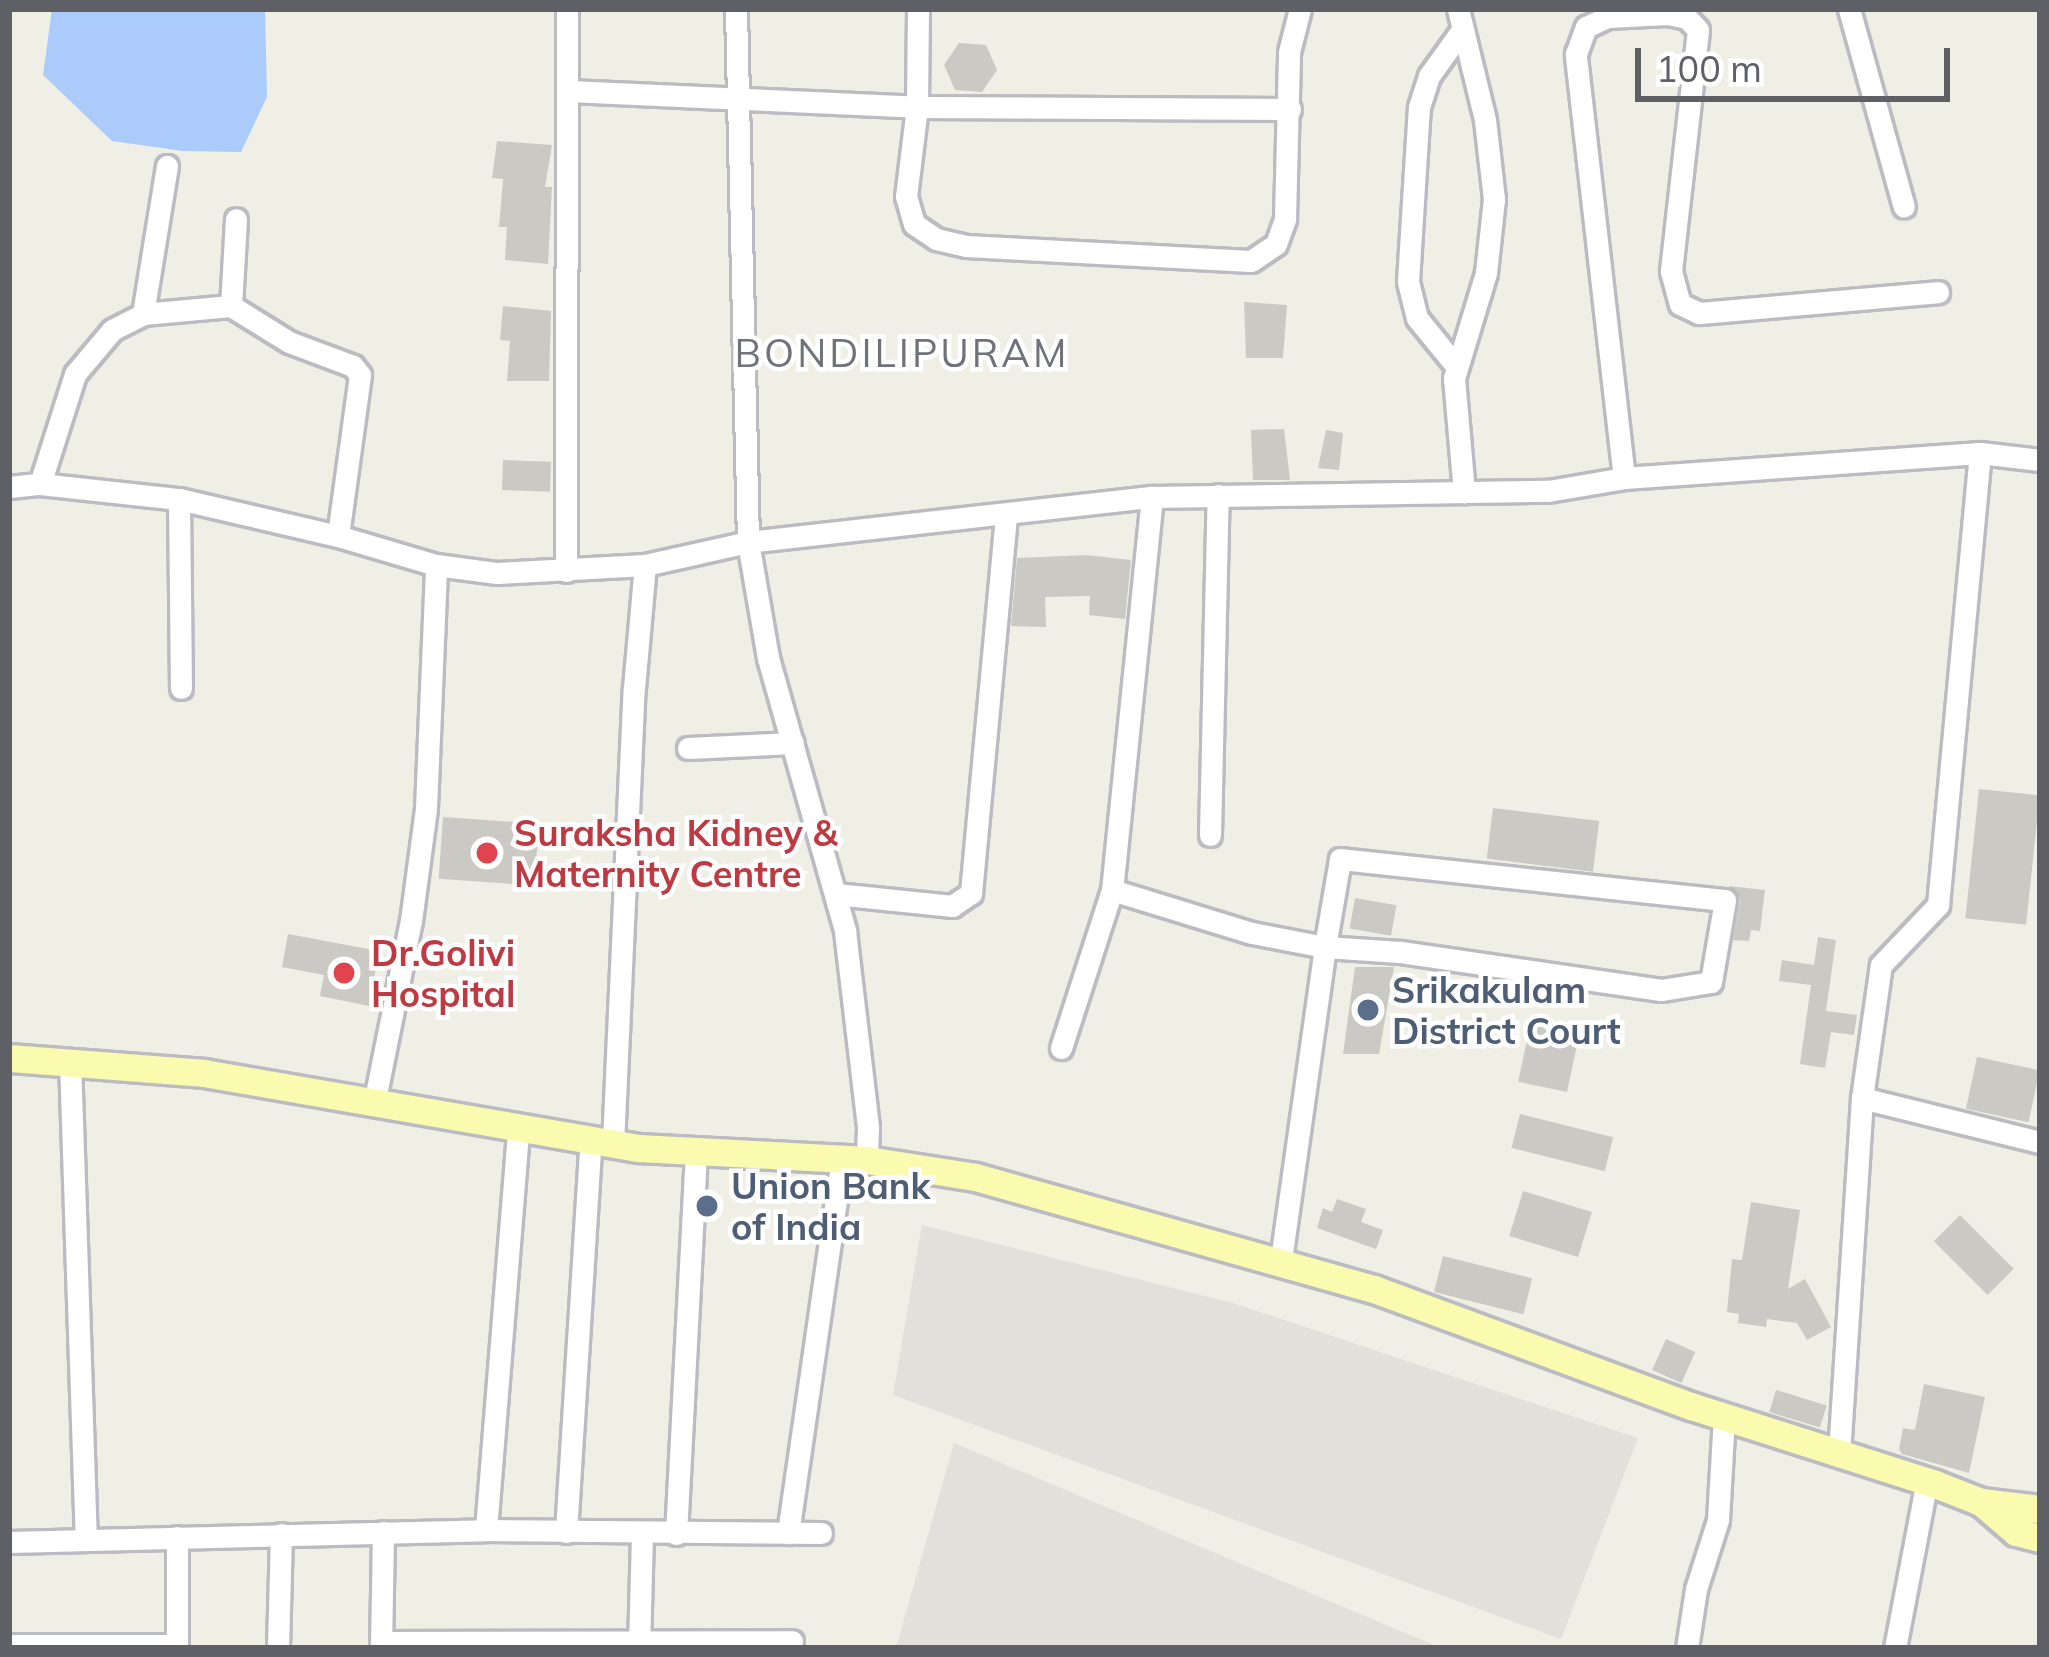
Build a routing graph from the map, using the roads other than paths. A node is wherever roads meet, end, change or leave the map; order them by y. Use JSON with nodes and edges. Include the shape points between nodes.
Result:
{"nodes":[{"id":1,"x":567,"y":9,"type":"edge"},
{"id":2,"x":736,"y":9,"type":"edge"},
{"id":3,"x":918,"y":9,"type":"edge"},
{"id":4,"x":1300,"y":9,"type":"edge"},
{"id":5,"x":1850,"y":9,"type":"edge"},
{"id":6,"x":1460,"y":19,"type":"edge"},
{"id":7,"x":568,"y":91,"type":"junction"},
{"id":8,"x":734,"y":95,"type":"junction"},
{"id":9,"x":917,"y":106,"type":"junction"},
{"id":10,"x":1290,"y":109,"type":"junction"},
{"id":11,"x":167,"y":166,"type":"dead end"},
{"id":12,"x":1904,"y":207,"type":"dead end"},
{"id":13,"x":236,"y":219,"type":"dead end"},
{"id":14,"x":1938,"y":292,"type":"dead end"},
{"id":15,"x":231,"y":306,"type":"junction"},
{"id":16,"x":143,"y":314,"type":"junction"},
{"id":17,"x":1456,"y":366,"type":"junction"},
{"id":18,"x":1980,"y":453,"type":"junction"},
{"id":19,"x":2040,"y":460,"type":"edge"},
{"id":20,"x":1624,"y":478,"type":"junction"},
{"id":21,"x":40,"y":484,"type":"junction"},
{"id":22,"x":9,"y":488,"type":"edge"},
{"id":23,"x":1464,"y":493,"type":"junction"},
{"id":24,"x":1218,"y":495,"type":"junction"},
{"id":25,"x":1152,"y":497,"type":"junction"},
{"id":26,"x":179,"y":499,"type":"junction"},
{"id":27,"x":1006,"y":517,"type":"junction"},
{"id":28,"x":338,"y":536,"type":"junction"},
{"id":29,"x":748,"y":542,"type":"junction"},
{"id":30,"x":436,"y":565,"type":"junction"},
{"id":31,"x":645,"y":566,"type":"junction"},
{"id":32,"x":566,"y":571,"type":"junction"},
{"id":33,"x":181,"y":688,"type":"dead end"},
{"id":34,"x":793,"y":743,"type":"junction"},
{"id":35,"x":688,"y":748,"type":"dead end"},
{"id":36,"x":1210,"y":835,"type":"dead end"},
{"id":37,"x":1112,"y":890,"type":"junction"},
{"id":38,"x":836,"y":894,"type":"junction"},
{"id":39,"x":1325,"y":947,"type":"junction"},
{"id":40,"x":1061,"y":1048,"type":"dead end"},
{"id":41,"x":9,"y":1058,"type":"edge"},
{"id":42,"x":70,"y":1061,"type":"junction"},
{"id":43,"x":1862,"y":1098,"type":"junction"},
{"id":44,"x":375,"y":1100,"type":"junction"},
{"id":45,"x":518,"y":1128,"type":"junction"},
{"id":46,"x":602,"y":1142,"type":"junction"},
{"id":47,"x":2040,"y":1142,"type":"edge"},
{"id":48,"x":695,"y":1152,"type":"junction"},
{"id":49,"x":855,"y":1160,"type":"junction"},
{"id":50,"x":1282,"y":1262,"type":"junction"},
{"id":51,"x":1724,"y":1415,"type":"junction"},
{"id":52,"x":1839,"y":1454,"type":"junction"},
{"id":53,"x":1927,"y":1481,"type":"junction"},
{"id":54,"x":1981,"y":1502,"type":"junction"},
{"id":55,"x":2040,"y":1509,"type":"edge"},
{"id":56,"x":486,"y":1530,"type":"junction"},
{"id":57,"x":382,"y":1532,"type":"junction"},
{"id":58,"x":566,"y":1532,"type":"junction"},
{"id":59,"x":788,"y":1533,"type":"junction"},
{"id":60,"x":821,"y":1533,"type":"dead end"},
{"id":61,"x":281,"y":1534,"type":"junction"},
{"id":62,"x":642,"y":1534,"type":"junction"},
{"id":63,"x":676,"y":1534,"type":"junction"},
{"id":64,"x":177,"y":1537,"type":"junction"},
{"id":65,"x":2040,"y":1538,"type":"edge"},
{"id":66,"x":86,"y":1540,"type":"junction"},
{"id":67,"x":9,"y":1541,"type":"edge"},
{"id":68,"x":792,"y":1641,"type":"dead end"},
{"id":69,"x":639,"y":1643,"type":"edge"},
{"id":70,"x":9,"y":1645,"type":"edge"},
{"id":71,"x":381,"y":1645,"type":"edge"},
{"id":72,"x":177,"y":1646,"type":"edge"},
{"id":73,"x":278,"y":1648,"type":"edge"},
{"id":74,"x":1687,"y":1648,"type":"edge"},
{"id":75,"x":1895,"y":1648,"type":"edge"}],
"edges":[{"from":1,"to":7,"type":"street"},
{"from":2,"to":8,"type":"street"},
{"from":3,"to":9,"type":"street"},
{"from":4,"to":10,"type":"street","via":[[1289,52]]},
{"from":5,"to":12,"type":"street"},
{"from":6,"to":17,"type":"street","via":[[1485,119],[1494,199],[1486,273]]},
{"from":6,"to":17,"type":"street","via":[[1419,106],[1408,281],[1417,318]]},
{"from":7,"to":8,"type":"street"},
{"from":7,"to":32,"type":"street"},
{"from":8,"to":9,"type":"street"},
{"from":8,"to":29,"type":"street"},
{"from":9,"to":10,"type":"street"},
{"from":9,"to":10,"type":"street","via":[[905,196],[914,224],[936,239],[1251,261],[1282,233]]},
{"from":11,"to":16,"type":"street"},
{"from":13,"to":15,"type":"street"},
{"from":14,"to":20,"type":"street","via":[[1699,313],[1680,304],[1671,272],[1698,30],[1668,14],[1607,17],[1586,27],[1576,54]]},
{"from":15,"to":16,"type":"street"},
{"from":15,"to":28,"type":"street","via":[[360,374]]},
{"from":16,"to":21,"type":"street","via":[[112,330],[75,374]]},
{"from":17,"to":23,"type":"street"},
{"from":18,"to":19,"type":"street"},
{"from":18,"to":20,"type":"street"},
{"from":18,"to":43,"type":"street","via":[[1938,905],[1881,965]]},
{"from":20,"to":23,"type":"street"},
{"from":21,"to":22,"type":"street"},
{"from":21,"to":26,"type":"street"},
{"from":23,"to":24,"type":"street"},
{"from":24,"to":25,"type":"street"},
{"from":24,"to":36,"type":"street"},
{"from":25,"to":27,"type":"street"},
{"from":25,"to":37,"type":"street"},
{"from":26,"to":28,"type":"street"},
{"from":26,"to":33,"type":"street"},
{"from":27,"to":29,"type":"street"},
{"from":27,"to":38,"type":"street","via":[[971,893],[952,906]]},
{"from":28,"to":30,"type":"street"},
{"from":29,"to":31,"type":"street"},
{"from":29,"to":34,"type":"street"},
{"from":30,"to":32,"type":"street"},
{"from":30,"to":44,"type":"street","via":[[426,808]]},
{"from":31,"to":32,"type":"street"},
{"from":31,"to":46,"type":"street"},
{"from":34,"to":35,"type":"street"},
{"from":34,"to":38,"type":"street"},
{"from":37,"to":39,"type":"street"},
{"from":37,"to":40,"type":"street"},
{"from":38,"to":49,"type":"street","via":[[861,1067]]},
{"from":39,"to":39,"type":"street","via":[[1340,860],[1725,900],[1711,982],[1661,990]]},
{"from":39,"to":50,"type":"street"},
{"from":41,"to":42,"type":"main road"},
{"from":42,"to":44,"type":"main road"},
{"from":42,"to":66,"type":"street"},
{"from":43,"to":47,"type":"street"},
{"from":43,"to":52,"type":"street"},
{"from":44,"to":45,"type":"main road"},
{"from":45,"to":46,"type":"main road"},
{"from":45,"to":56,"type":"street"},
{"from":46,"to":48,"type":"main road"},
{"from":46,"to":58,"type":"street"},
{"from":48,"to":49,"type":"main road"},
{"from":48,"to":63,"type":"street"},
{"from":49,"to":50,"type":"main road","via":[[975,1177]]},
{"from":49,"to":59,"type":"street"},
{"from":50,"to":51,"type":"main road"},
{"from":51,"to":52,"type":"main road"},
{"from":51,"to":74,"type":"street","via":[[1718,1520]]},
{"from":52,"to":53,"type":"main road"},
{"from":53,"to":54,"type":"main road"},
{"from":53,"to":75,"type":"street"},
{"from":54,"to":55,"type":"main road"},
{"from":54,"to":65,"type":"main road","via":[[2016,1532]]},
{"from":56,"to":57,"type":"street"},
{"from":56,"to":58,"type":"street"},
{"from":57,"to":61,"type":"street"},
{"from":57,"to":71,"type":"street"},
{"from":58,"to":62,"type":"street"},
{"from":59,"to":60,"type":"street"},
{"from":59,"to":63,"type":"street"},
{"from":61,"to":64,"type":"street"},
{"from":61,"to":73,"type":"street"},
{"from":62,"to":63,"type":"street"},
{"from":62,"to":69,"type":"street"},
{"from":64,"to":66,"type":"street"},
{"from":64,"to":72,"type":"street"},
{"from":66,"to":67,"type":"street"},
{"from":68,"to":69,"type":"street"},
{"from":69,"to":71,"type":"street"},
{"from":70,"to":72,"type":"street"}]}
